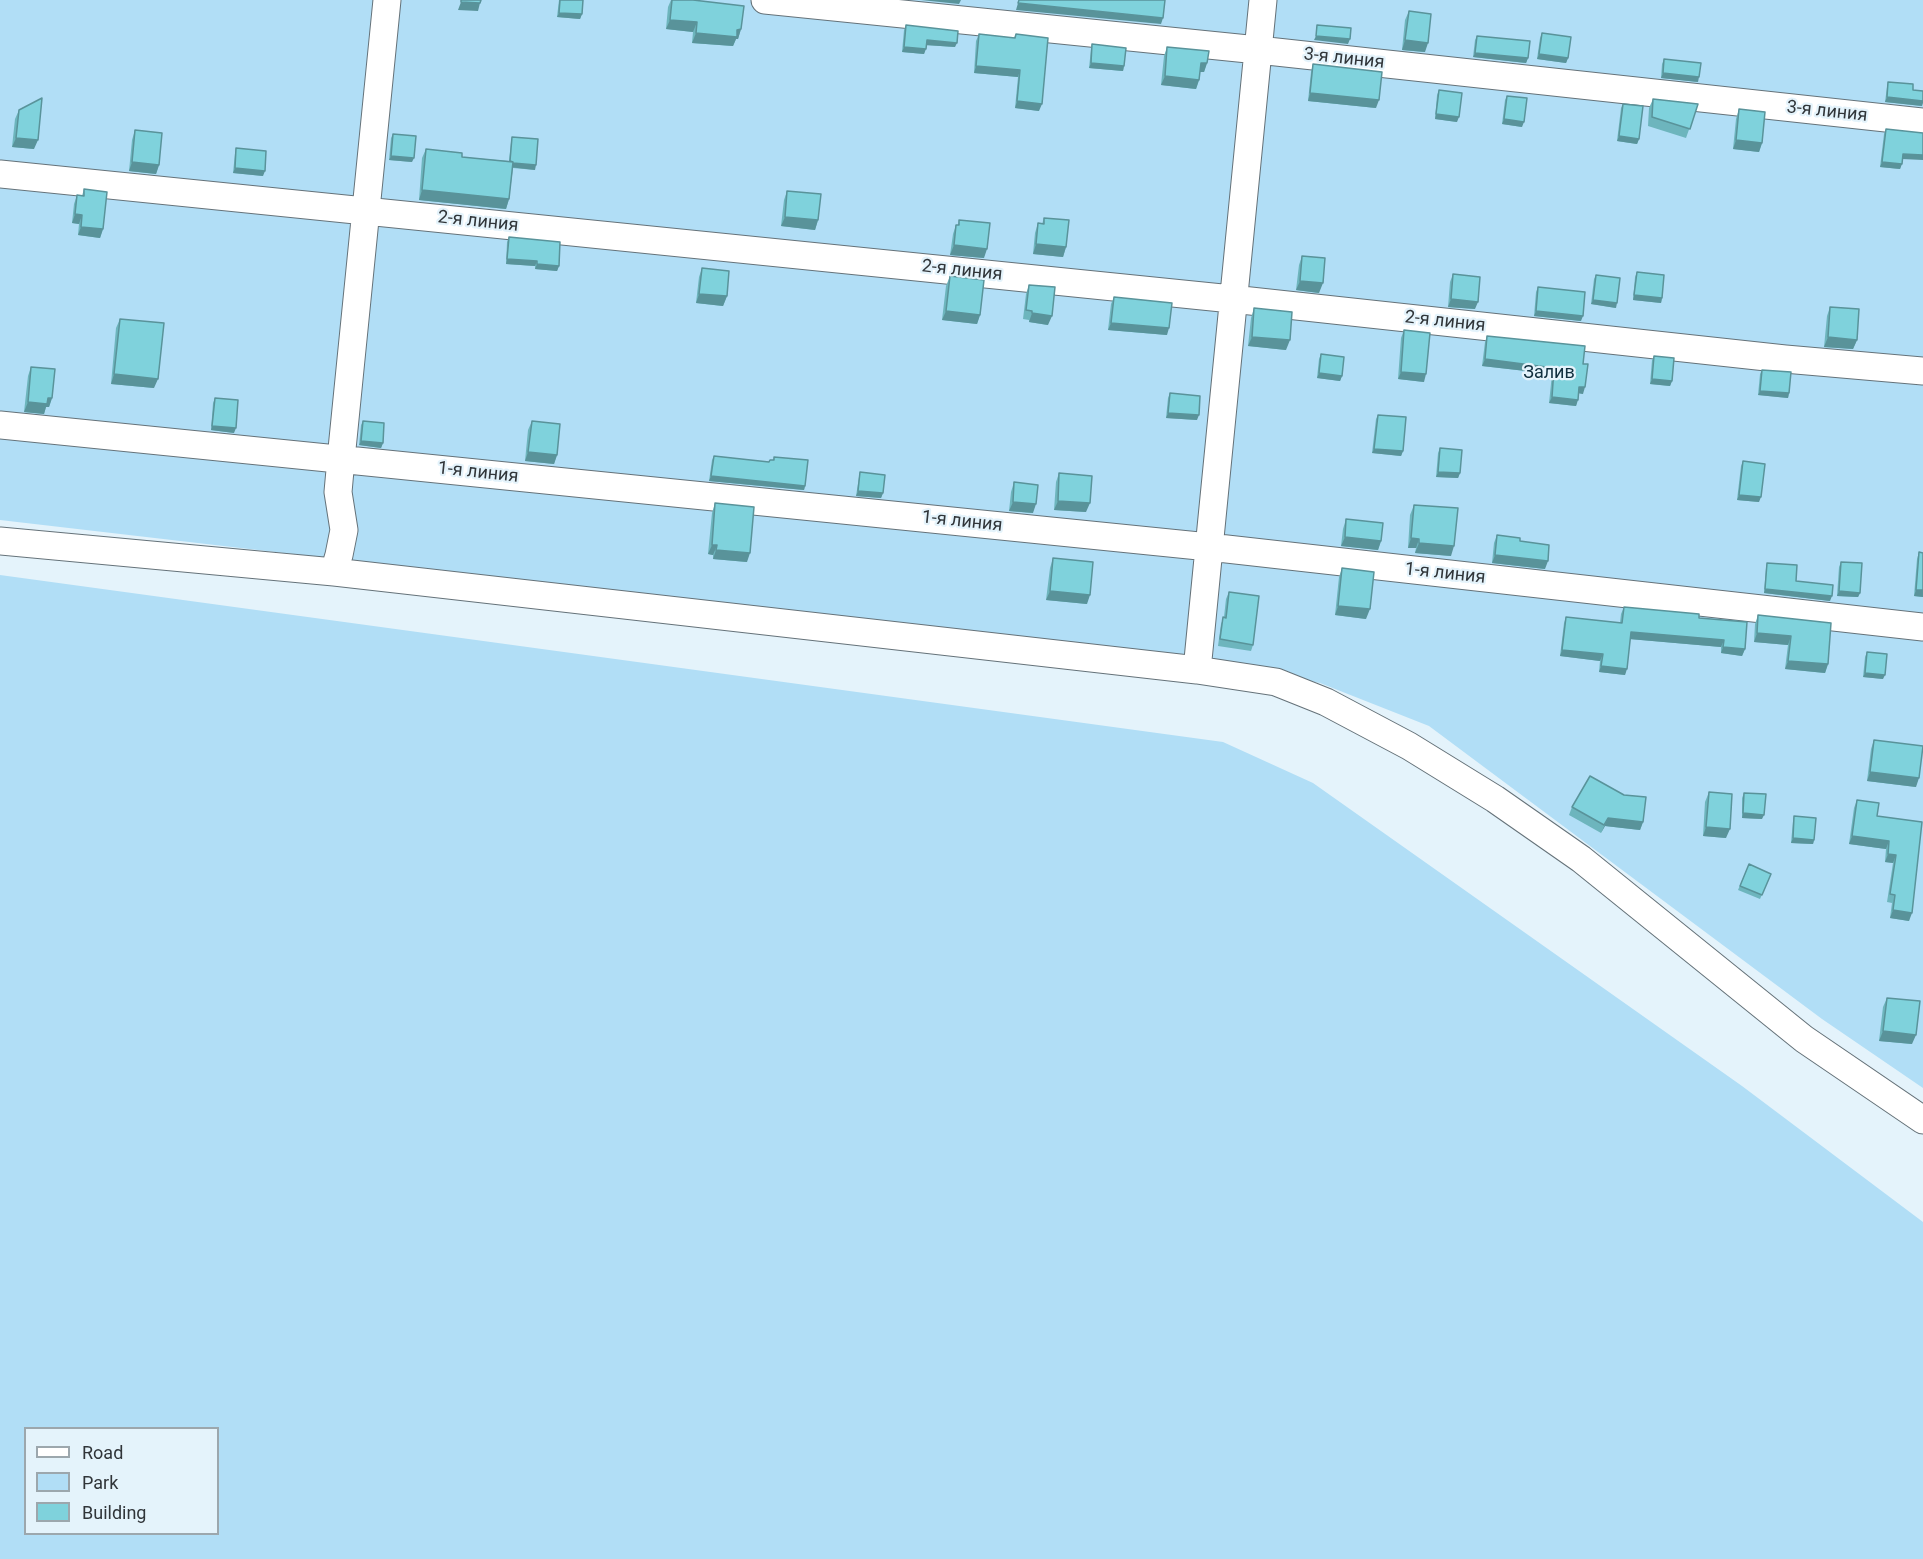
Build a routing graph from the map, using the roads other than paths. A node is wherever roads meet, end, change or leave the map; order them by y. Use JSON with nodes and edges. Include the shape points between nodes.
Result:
{"nodes":[{"id":1,"x":387,"y":0,"type":"edge"},
{"id":2,"x":765,"y":0,"type":"edge"},
{"id":3,"x":1263,"y":0,"type":"edge"},
{"id":4,"x":1258,"y":50,"type":"junction"},
{"id":5,"x":1923,"y":122,"type":"edge"},
{"id":6,"x":0,"y":174,"type":"edge"},
{"id":7,"x":364,"y":210,"type":"junction"},
{"id":8,"x":1232,"y":299,"type":"junction"},
{"id":9,"x":1923,"y":371,"type":"edge"},
{"id":10,"x":0,"y":425,"type":"edge"},
{"id":11,"x":340,"y":459,"type":"junction"},
{"id":12,"x":0,"y":541,"type":"edge"},
{"id":13,"x":1209,"y":548,"type":"junction"},
{"id":14,"x":334,"y":572,"type":"junction"},
{"id":15,"x":1923,"y":627,"type":"edge"},
{"id":16,"x":1197,"y":670,"type":"junction"},
{"id":17,"x":1923,"y":1120,"type":"edge"}],
"edges":[{"from":1,"to":7,"type":"street"},
{"from":2,"to":4,"type":"street","name":"3-я линия"},
{"from":3,"to":4,"type":"street"},
{"from":4,"to":5,"type":"street","name":"3-я линия"},
{"from":4,"to":8,"type":"street"},
{"from":6,"to":7,"type":"street","name":"2-я линия"},
{"from":7,"to":8,"type":"street","name":"2-я линия"},
{"from":7,"to":11,"type":"street"},
{"from":8,"to":9,"type":"street","name":"2-я линия"},
{"from":8,"to":13,"type":"street"},
{"from":10,"to":11,"type":"street","name":"1-я линия"},
{"from":11,"to":13,"type":"street","name":"1-я линия"},
{"from":11,"to":14,"type":"street","via":[[344,530]]},
{"from":12,"to":14,"type":"street"},
{"from":13,"to":15,"type":"street","name":"1-я линия"},
{"from":13,"to":16,"type":"street"},
{"from":14,"to":16,"type":"street"},
{"from":16,"to":17,"type":"street","via":[[1276,682],[1326,702],[1409,746],[1495,799],[1581,859],[1804,1039]]}]}
